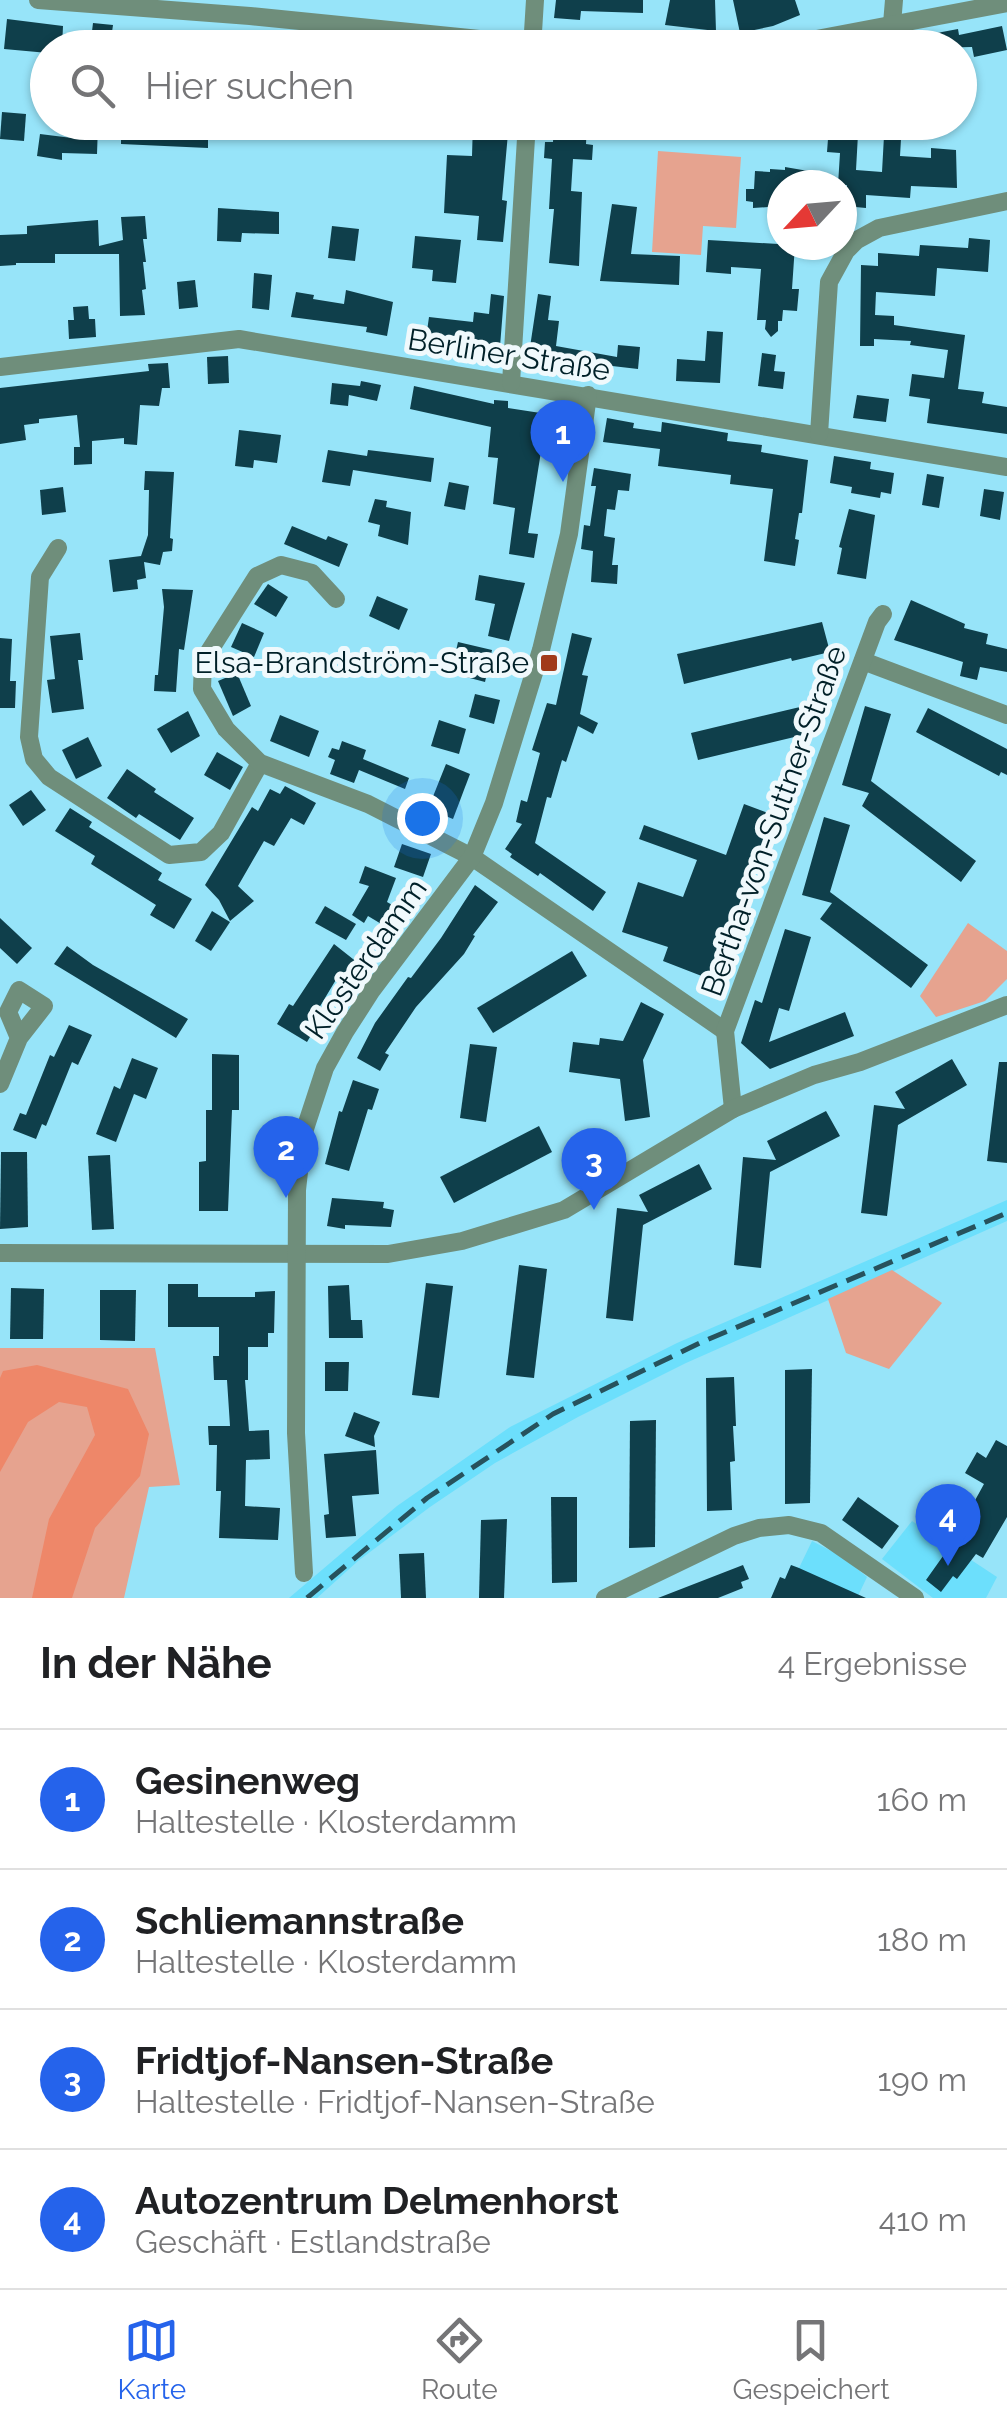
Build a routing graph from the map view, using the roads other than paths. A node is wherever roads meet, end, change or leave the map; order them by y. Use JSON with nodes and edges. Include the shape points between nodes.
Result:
{"nodes":[{"id":1,"x":38,"y":0,"type":"edge"},
{"id":2,"x":535,"y":0,"type":"edge"},
{"id":3,"x":894,"y":0,"type":"edge"},
{"id":4,"x":1007,"y":3,"type":"edge"},
{"id":5,"x":892,"y":24,"type":"junction"},
{"id":6,"x":367,"y":30,"type":"edge"},
{"id":7,"x":533,"y":30,"type":"edge"},
{"id":8,"x":861,"y":30,"type":"edge"},
{"id":9,"x":526,"y":140,"type":"edge"},
{"id":10,"x":1007,"y":201,"type":"edge"},
{"id":11,"x":0,"y":367,"type":"edge"},
{"id":12,"x":511,"y":383,"type":"junction"},
{"id":13,"x":588,"y":395,"type":"junction"},
{"id":14,"x":819,"y":434,"type":"junction"},
{"id":15,"x":1007,"y":467,"type":"edge"},
{"id":16,"x":58,"y":548,"type":"dead end"},
{"id":17,"x":336,"y":600,"type":"dead end"},
{"id":18,"x":883,"y":614,"type":"dead end"},
{"id":19,"x":863,"y":661,"type":"junction"},
{"id":20,"x":1007,"y":715,"type":"edge"},
{"id":21,"x":260,"y":763,"type":"junction"},
{"id":22,"x":472,"y":857,"type":"junction"},
{"id":23,"x":1007,"y":1005,"type":"edge"},
{"id":24,"x":725,"y":1031,"type":"junction"},
{"id":25,"x":19,"y":1038,"type":"dead end"},
{"id":26,"x":0,"y":1084,"type":"edge"},
{"id":27,"x":734,"y":1109,"type":"junction"},
{"id":28,"x":0,"y":1253,"type":"edge"},
{"id":29,"x":296,"y":1254,"type":"junction"},
{"id":30,"x":304,"y":1572,"type":"dead end"},
{"id":31,"x":605,"y":1598,"type":"edge"},
{"id":32,"x":915,"y":1598,"type":"edge"}],
"edges":[{"from":1,"to":6,"type":"street"},
{"from":2,"to":7,"type":"street"},
{"from":3,"to":5,"type":"street"},
{"from":4,"to":5,"type":"street"},
{"from":5,"to":8,"type":"street"},
{"from":9,"to":12,"type":"street"},
{"from":10,"to":14,"type":"street","via":[[879,228],[846,251],[830,282]]},
{"from":11,"to":12,"type":"street","name":"Berliner Straße","via":[[239,339]]},
{"from":12,"to":13,"type":"street","name":"Berliner Straße"},
{"from":13,"to":14,"type":"street","name":"Berliner Straße"},
{"from":13,"to":22,"type":"street","name":"Klosterdamm","via":[[569,534],[541,650]]},
{"from":14,"to":15,"type":"street","name":"Berliner Straße"},
{"from":16,"to":21,"type":"street","via":[[40,577],[29,737],[34,759],[49,778],[169,855],[201,852],[221,833]]},
{"from":17,"to":21,"type":"street","via":[[312,573],[281,564],[256,576],[204,660],[202,690],[226,729]]},
{"from":18,"to":19,"type":"street","name":"Bertha-von-Suttner-Straße"},
{"from":19,"to":20,"type":"street"},
{"from":19,"to":24,"type":"street","name":"Bertha-von-Suttner-Straße"},
{"from":21,"to":22,"type":"street","via":[[368,804]]},
{"from":22,"to":24,"type":"street"},
{"from":22,"to":29,"type":"street","name":"Klosterdamm","via":[[372,990],[325,1068],[303,1135]]},
{"from":23,"to":27,"type":"street"},
{"from":24,"to":27,"type":"street","name":"Bertha-von-Suttner-Straße"},
{"from":25,"to":26,"type":"street"},
{"from":27,"to":29,"type":"street","via":[[564,1210],[423,1250]]},
{"from":28,"to":29,"type":"street"},
{"from":29,"to":30,"type":"street","name":"Klosterdamm","via":[[296,1468]]},
{"from":31,"to":32,"type":"street","via":[[734,1536],[789,1525],[822,1533]]}]}
